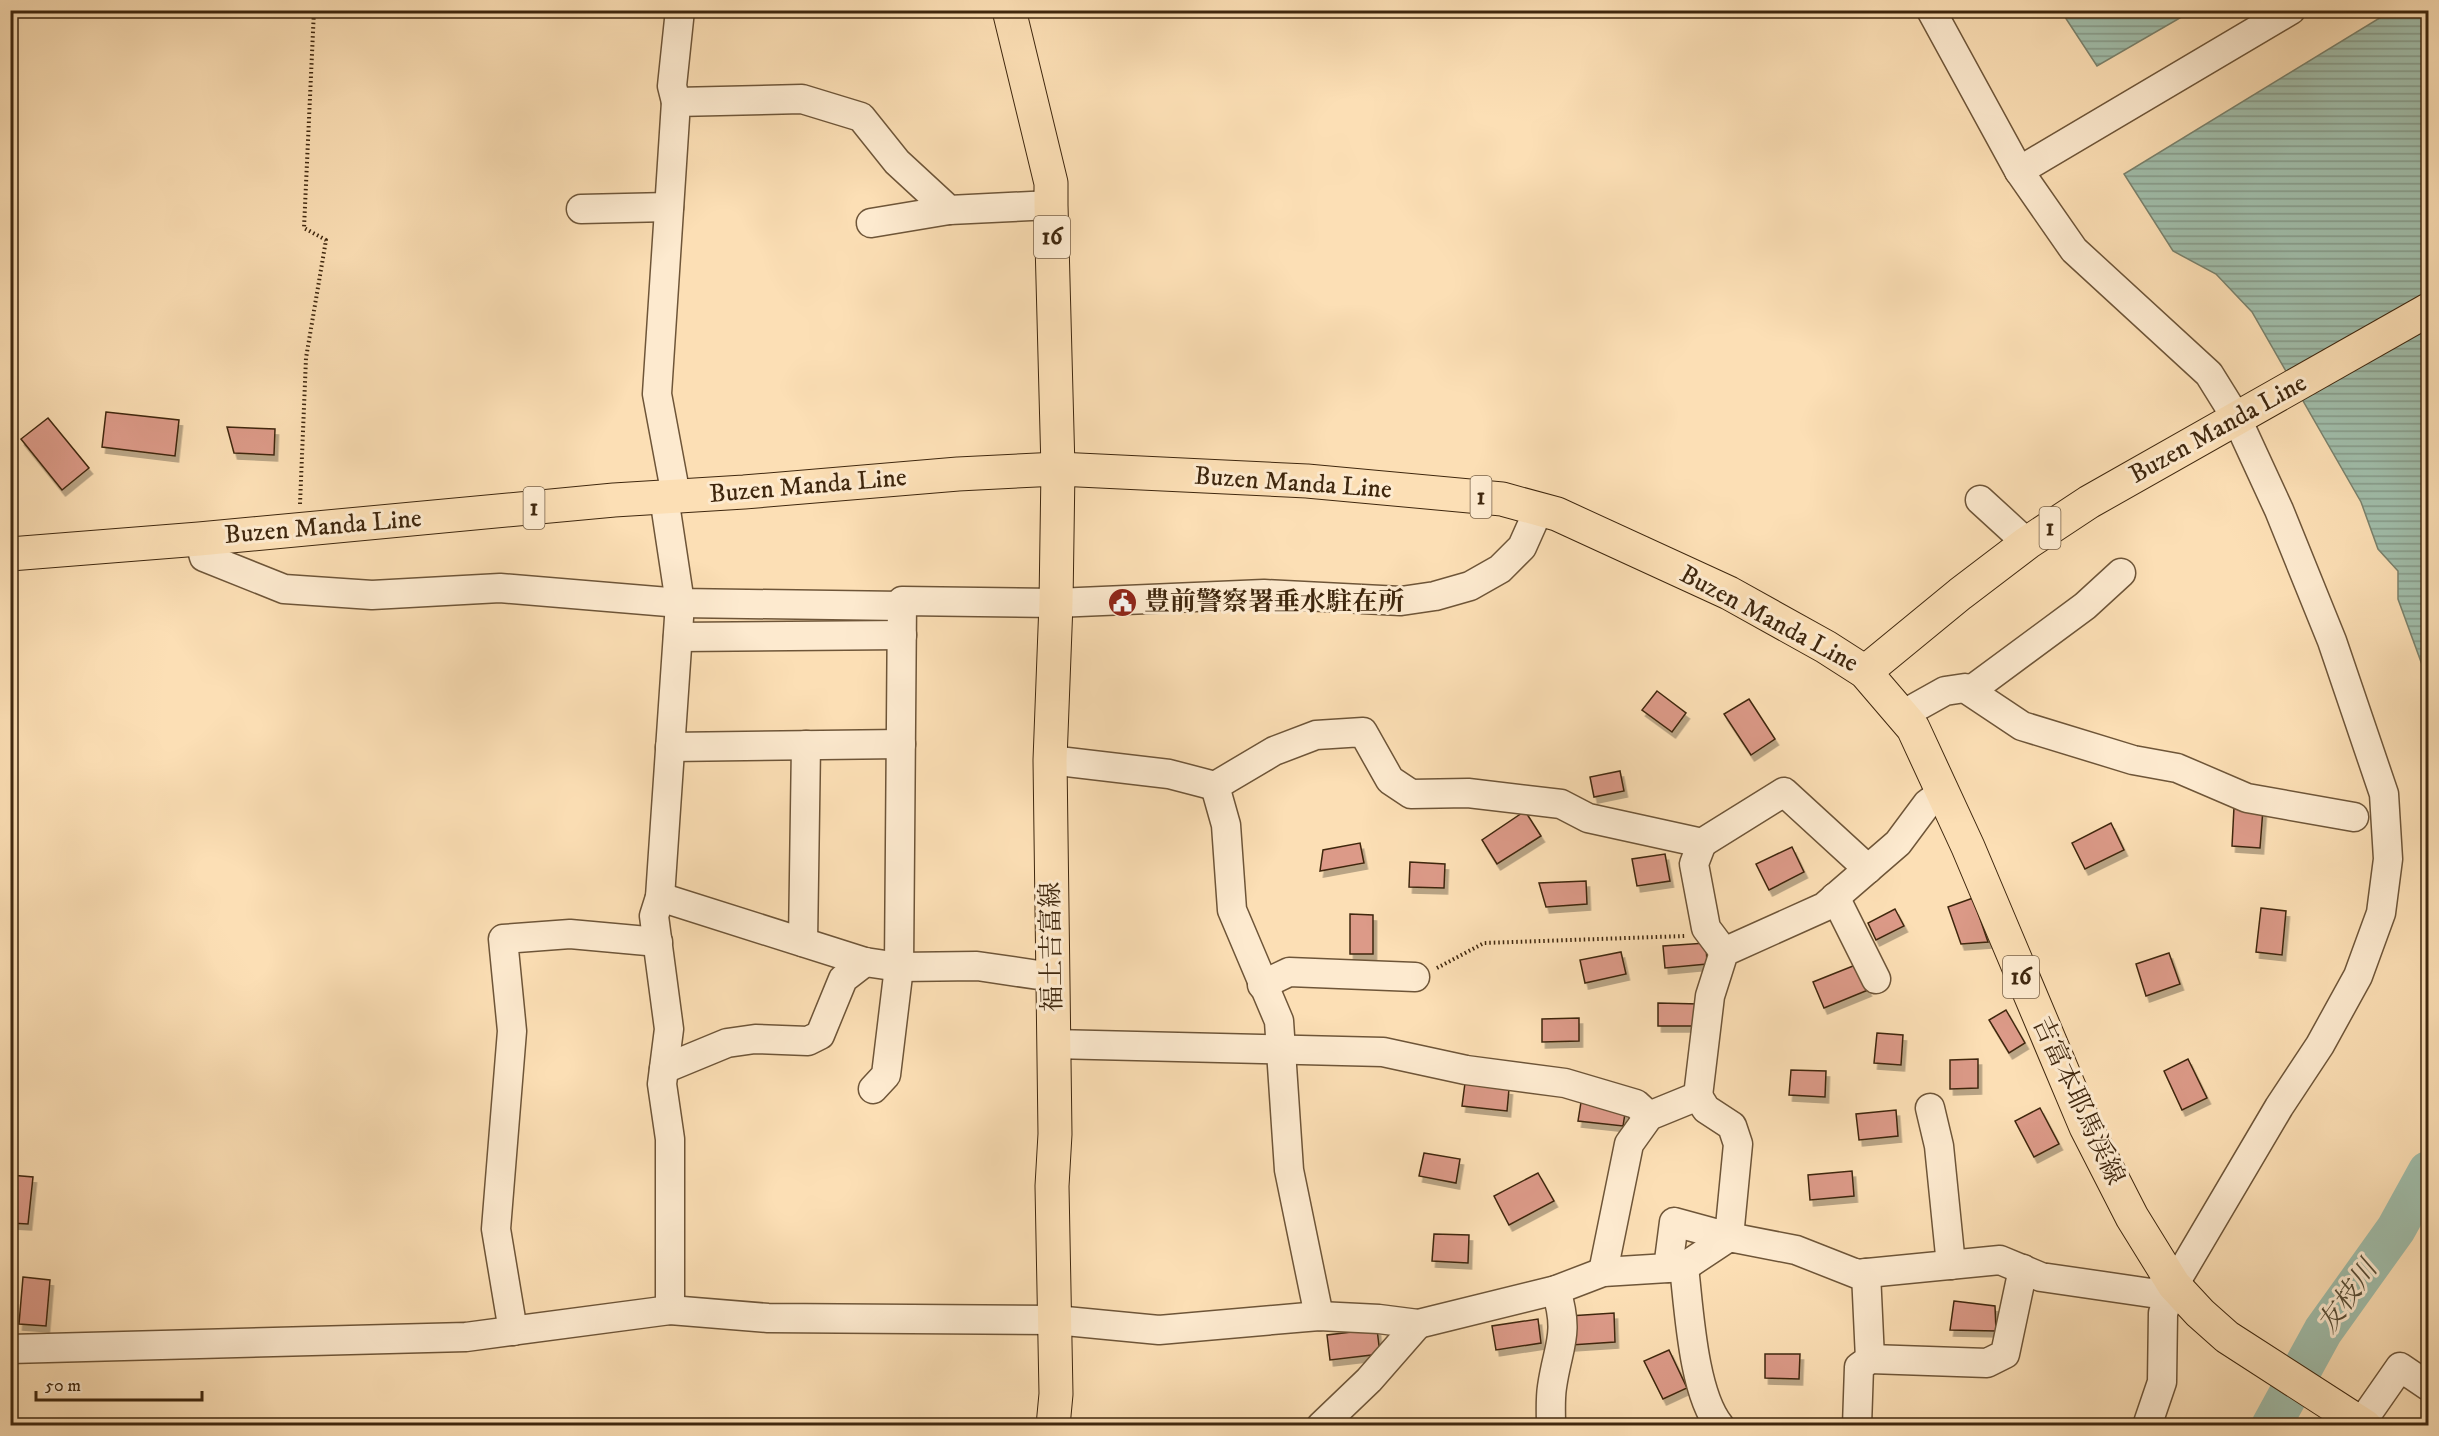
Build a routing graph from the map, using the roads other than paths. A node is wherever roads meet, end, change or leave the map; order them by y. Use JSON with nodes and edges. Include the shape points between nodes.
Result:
{"nodes":[{"id":1,"x":680,"y":10,"type":"edge"},
{"id":2,"x":1009,"y":10,"type":"edge"},
{"id":3,"x":1931,"y":10,"type":"edge"},
{"id":4,"x":2291,"y":10,"type":"edge"},
{"id":5,"x":676,"y":102,"type":"junction"},
{"id":6,"x":2031,"y":165,"type":"junction"},
{"id":7,"x":1052,"y":205,"type":"junction"},
{"id":8,"x":669,"y":207,"type":"junction"},
{"id":9,"x":581,"y":209,"type":"dead end"},
{"id":10,"x":949,"y":210,"type":"junction"},
{"id":11,"x":871,"y":223,"type":"dead end"},
{"id":12,"x":2428,"y":310,"type":"edge"},
{"id":13,"x":2244,"y":415,"type":"junction"},
{"id":14,"x":1058,"y":469,"type":"junction"},
{"id":15,"x":670,"y":496,"type":"junction"},
{"id":16,"x":1980,"y":500,"type":"dead end"},
{"id":17,"x":1539,"y":509,"type":"junction"},
{"id":18,"x":199,"y":539,"type":"junction"},
{"id":19,"x":2027,"y":543,"type":"junction"},
{"id":20,"x":10,"y":554,"type":"edge"},
{"id":21,"x":2121,"y":573,"type":"dead end"},
{"id":22,"x":680,"y":603,"type":"junction"},
{"id":23,"x":1056,"y":603,"type":"junction"},
{"id":24,"x":902,"y":606,"type":"junction"},
{"id":25,"x":902,"y":635,"type":"junction"},
{"id":26,"x":678,"y":637,"type":"junction"},
{"id":27,"x":1865,"y":672,"type":"junction"},
{"id":28,"x":1970,"y":691,"type":"junction"},
{"id":29,"x":1902,"y":715,"type":"junction"},
{"id":30,"x":901,"y":744,"type":"junction"},
{"id":31,"x":806,"y":745,"type":"junction"},
{"id":32,"x":670,"y":747,"type":"junction"},
{"id":33,"x":1050,"y":760,"type":"junction"},
{"id":34,"x":1215,"y":786,"type":"junction"},
{"id":35,"x":1942,"y":792,"type":"junction"},
{"id":36,"x":2354,"y":817,"type":"dead end"},
{"id":37,"x":1702,"y":843,"type":"junction"},
{"id":38,"x":1868,"y":869,"type":"junction"},
{"id":39,"x":660,"y":897,"type":"junction"},
{"id":40,"x":1835,"y":897,"type":"junction"},
{"id":41,"x":658,"y":942,"type":"junction"},
{"id":42,"x":803,"y":942,"type":"junction"},
{"id":43,"x":1718,"y":944,"type":"junction"},
{"id":44,"x":865,"y":962,"type":"junction"},
{"id":45,"x":899,"y":967,"type":"junction"},
{"id":46,"x":1052,"y":977,"type":"junction"},
{"id":47,"x":1414,"y":977,"type":"road end"},
{"id":48,"x":1876,"y":978,"type":"dead end"},
{"id":49,"x":1262,"y":985,"type":"junction"},
{"id":50,"x":1053,"y":1044,"type":"junction"},
{"id":51,"x":1280,"y":1049,"type":"junction"},
{"id":52,"x":664,"y":1069,"type":"junction"},
{"id":53,"x":873,"y":1089,"type":"dead end"},
{"id":54,"x":1698,"y":1096,"type":"junction"},
{"id":55,"x":1930,"y":1108,"type":"dead end"},
{"id":56,"x":1649,"y":1116,"type":"junction"},
{"id":57,"x":1729,"y":1237,"type":"junction"},
{"id":58,"x":1951,"y":1265,"type":"junction"},
{"id":59,"x":1676,"y":1268,"type":"junction"},
{"id":60,"x":2023,"y":1269,"type":"junction"},
{"id":61,"x":1603,"y":1272,"type":"junction"},
{"id":62,"x":1866,"y":1273,"type":"junction"},
{"id":63,"x":2174,"y":1285,"type":"junction"},
{"id":64,"x":1556,"y":1290,"type":"junction"},
{"id":65,"x":670,"y":1310,"type":"junction"},
{"id":66,"x":1319,"y":1316,"type":"junction"},
{"id":67,"x":1055,"y":1320,"type":"junction"},
{"id":68,"x":1418,"y":1324,"type":"junction"},
{"id":69,"x":513,"y":1331,"type":"junction"},
{"id":70,"x":10,"y":1349,"type":"edge"},
{"id":71,"x":1870,"y":1359,"type":"junction"},
{"id":72,"x":2428,"y":1386,"type":"edge"},
{"id":73,"x":2363,"y":1424,"type":"edge"},
{"id":74,"x":1053,"y":1425,"type":"edge"},
{"id":75,"x":1321,"y":1425,"type":"edge"},
{"id":76,"x":1551,"y":1425,"type":"edge"},
{"id":77,"x":1720,"y":1425,"type":"edge"},
{"id":78,"x":1857,"y":1425,"type":"edge"},
{"id":79,"x":2147,"y":1425,"type":"edge"}],
"edges":[{"from":1,"to":5,"type":"street","via":[[672,86]]},
{"from":2,"to":7,"type":"main road","number":"16","via":[[1051,183]]},
{"from":3,"to":6,"type":"street"},
{"from":4,"to":6,"type":"street"},
{"from":5,"to":8,"type":"street"},
{"from":5,"to":10,"type":"street","via":[[802,99],[861,117],[897,162]]},
{"from":6,"to":13,"type":"street","via":[[2074,250],[2209,374]]},
{"from":7,"to":10,"type":"street"},
{"from":7,"to":14,"type":"main road","number":"16"},
{"from":8,"to":9,"type":"street"},
{"from":8,"to":15,"type":"street","via":[[657,394]]},
{"from":10,"to":11,"type":"street"},
{"from":12,"to":13,"type":"main road","name":"Buzen Manda Line","number":"1"},
{"from":13,"to":19,"type":"main road","name":"Buzen Manda Line","number":"1","via":[[2089,501]]},
{"from":13,"to":63,"type":"street","via":[[2332,641],[2384,794],[2388,859],[2381,913],[2358,976]]},
{"from":14,"to":15,"type":"main road","name":"Buzen Manda Line","number":"1"},
{"from":14,"to":17,"type":"main road","name":"Buzen Manda Line","number":"1","via":[[1307,481],[1502,499]]},
{"from":14,"to":23,"type":"main road","name":"福土吉富線"},
{"from":15,"to":18,"type":"main road","name":"Buzen Manda Line","number":"1"},
{"from":15,"to":22,"type":"street"},
{"from":16,"to":19,"type":"street"},
{"from":17,"to":23,"type":"street","via":[[1522,547],[1500,569],[1470,586],[1435,596],[1401,601],[1264,594]]},
{"from":17,"to":27,"type":"main road","name":"Buzen Manda Line","number":"1","via":[[1729,593]]},
{"from":18,"to":20,"type":"main road","name":"Buzen Manda Line","number":"1"},
{"from":18,"to":22,"type":"street","via":[[204,557],[284,589],[372,595],[500,588]]},
{"from":19,"to":27,"type":"main road","name":"Buzen Manda Line","number":"1"},
{"from":21,"to":28,"type":"street","via":[[2085,606]]},
{"from":22,"to":24,"type":"street"},
{"from":22,"to":26,"type":"street"},
{"from":23,"to":24,"type":"street","via":[[902,601]]},
{"from":23,"to":33,"type":"main road","name":"福土吉富線"},
{"from":24,"to":25,"type":"street"},
{"from":25,"to":26,"type":"street"},
{"from":25,"to":30,"type":"street"},
{"from":26,"to":32,"type":"street"},
{"from":27,"to":29,"type":"main road","name":"吉富本耶馬渓線","number":"16"},
{"from":28,"to":29,"type":"street","via":[[1945,691]]},
{"from":28,"to":36,"type":"street","via":[[2022,726],[2133,760],[2178,768],[2247,798]]},
{"from":29,"to":35,"type":"main road","name":"吉富本耶馬渓線","number":"16","via":[[1913,728]]},
{"from":30,"to":31,"type":"street"},
{"from":30,"to":45,"type":"street"},
{"from":31,"to":32,"type":"street"},
{"from":31,"to":42,"type":"street"},
{"from":32,"to":39,"type":"street"},
{"from":33,"to":34,"type":"street","via":[[1169,774]]},
{"from":33,"to":46,"type":"main road","name":"福土吉富線"},
{"from":34,"to":37,"type":"street","via":[[1274,751],[1316,735],[1363,732],[1390,780],[1411,794],[1468,793],[1561,804],[1588,818]]},
{"from":34,"to":49,"type":"street","via":[[1226,825],[1232,910]]},
{"from":35,"to":38,"type":"street","via":[[1926,804],[1898,843]]},
{"from":35,"to":63,"type":"main road","name":"吉富本耶馬渓線","number":"16","via":[[2086,1127],[2132,1217]]},
{"from":37,"to":38,"type":"street","via":[[1784,792]]},
{"from":37,"to":43,"type":"street","via":[[1694,864],[1706,928]]},
{"from":38,"to":40,"type":"street"},
{"from":39,"to":41,"type":"street","via":[[654,916]]},
{"from":39,"to":42,"type":"street"},
{"from":40,"to":43,"type":"street","via":[[1824,907]]},
{"from":40,"to":48,"type":"street"},
{"from":41,"to":52,"type":"street","via":[[669,1029]]},
{"from":41,"to":69,"type":"street","via":[[570,934],[502,939],[512,1031],[496,1229]]},
{"from":42,"to":44,"type":"street"},
{"from":43,"to":54,"type":"street"},
{"from":44,"to":45,"type":"street"},
{"from":44,"to":52,"type":"street","via":[[843,979],[820,1035],[808,1041],[755,1039],[727,1043]]},
{"from":45,"to":46,"type":"street","via":[[977,966]]},
{"from":45,"to":53,"type":"street","via":[[886,1076]]},
{"from":46,"to":50,"type":"main road","name":"福土吉富線"},
{"from":47,"to":49,"type":"street","via":[[1289,972]]},
{"from":49,"to":51,"type":"street","via":[[1279,1021]]},
{"from":50,"to":51,"type":"street"},
{"from":50,"to":67,"type":"main road","name":"福土吉富線"},
{"from":51,"to":56,"type":"street","via":[[1383,1052],[1466,1070],[1566,1083],[1636,1104]]},
{"from":51,"to":66,"type":"street","via":[[1289,1170]]},
{"from":52,"to":65,"type":"street","via":[[662,1084],[670,1139]]},
{"from":54,"to":56,"type":"street"},
{"from":54,"to":57,"type":"street","via":[[1706,1109],[1732,1126],[1738,1144]]},
{"from":55,"to":58,"type":"street","via":[[1939,1146]]},
{"from":56,"to":61,"type":"street","via":[[1629,1144]]},
{"from":57,"to":59,"type":"street"},
{"from":57,"to":59,"type":"street","via":[[1674,1222]]},
{"from":57,"to":62,"type":"street","via":[[1796,1250],[1857,1274]]},
{"from":58,"to":60,"type":"street","via":[[2000,1260]]},
{"from":58,"to":62,"type":"street"},
{"from":59,"to":61,"type":"street"},
{"from":59,"to":77,"type":"street","via":[[1698,1370],[1713,1417]]},
{"from":60,"to":63,"type":"street","via":[[2041,1277],[2151,1293]]},
{"from":60,"to":71,"type":"street","via":[[2005,1354],[1987,1363]]},
{"from":61,"to":64,"type":"street"},
{"from":62,"to":71,"type":"street"},
{"from":63,"to":73,"type":"main road","name":"吉富本耶馬渓線","number":"16","via":[[2227,1337]]},
{"from":63,"to":79,"type":"street","via":[[2163,1313],[2162,1382]]},
{"from":64,"to":68,"type":"street"},
{"from":64,"to":76,"type":"street","via":[[1563,1313],[1563,1340],[1552,1388]]},
{"from":65,"to":67,"type":"street","via":[[768,1318]]},
{"from":65,"to":69,"type":"street"},
{"from":66,"to":67,"type":"street","via":[[1159,1330]]},
{"from":66,"to":68,"type":"street"},
{"from":67,"to":74,"type":"main road","name":"福土吉富線"},
{"from":68,"to":75,"type":"street","via":[[1369,1380]]},
{"from":69,"to":70,"type":"street","via":[[465,1337]]},
{"from":71,"to":78,"type":"street","via":[[1859,1367]]},
{"from":72,"to":73,"type":"street","via":[[2400,1367]]}]}
